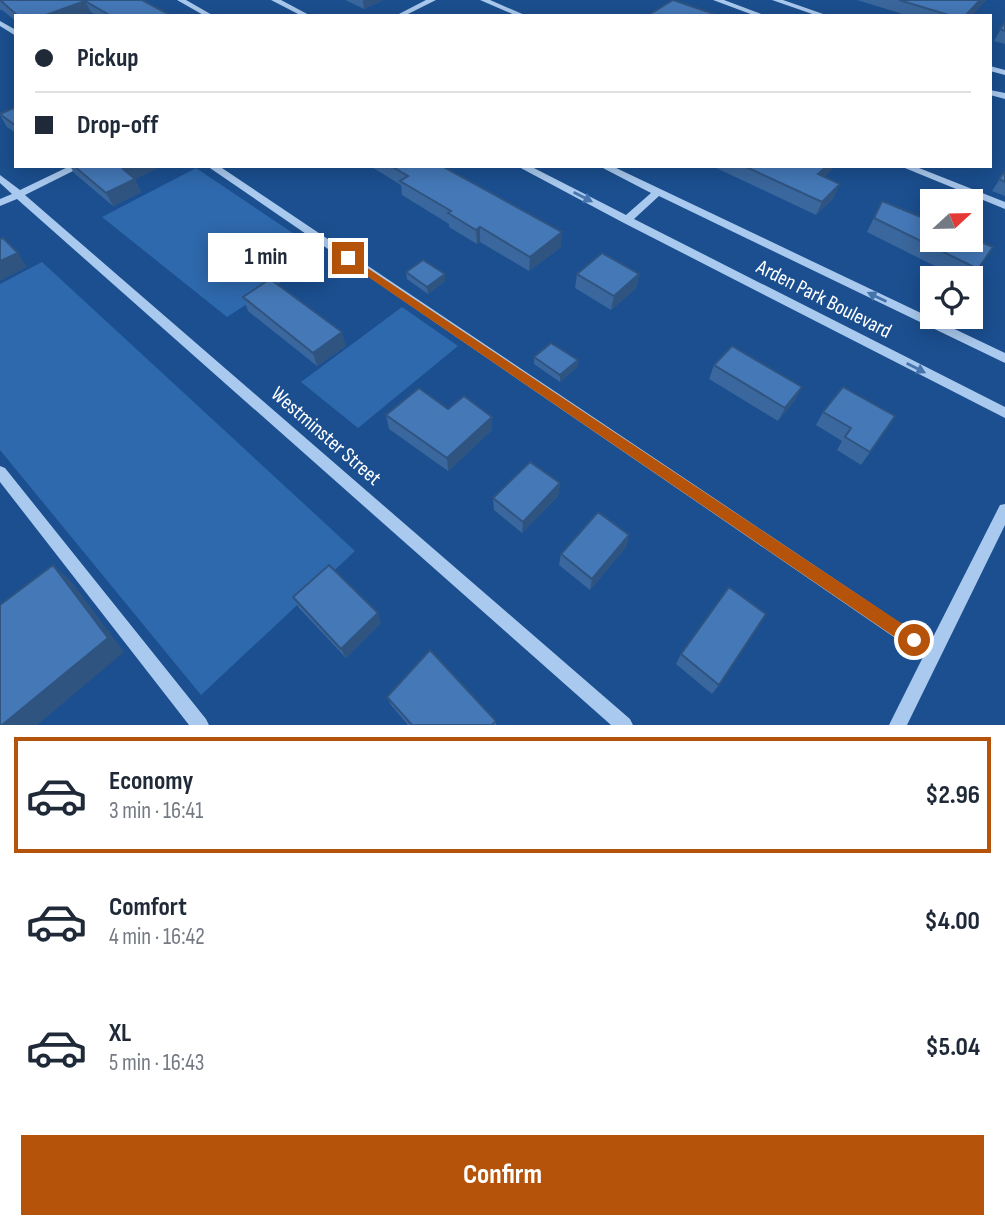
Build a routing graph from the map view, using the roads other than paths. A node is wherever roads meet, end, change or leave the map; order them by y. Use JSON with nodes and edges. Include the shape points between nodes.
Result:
{"nodes":[{"id":1,"x":181,"y":0,"type":"edge"},
{"id":2,"x":275,"y":0,"type":"edge"},
{"id":3,"x":432,"y":0,"type":"edge"},
{"id":4,"x":484,"y":0,"type":"edge"},
{"id":5,"x":717,"y":0,"type":"edge"},
{"id":6,"x":776,"y":0,"type":"edge"},
{"id":7,"x":207,"y":14,"type":"edge"},
{"id":8,"x":304,"y":14,"type":"edge"},
{"id":9,"x":402,"y":14,"type":"edge"},
{"id":10,"x":519,"y":14,"type":"edge"},
{"id":11,"x":758,"y":14,"type":"edge"},
{"id":12,"x":820,"y":14,"type":"edge"},
{"id":13,"x":74,"y":168,"type":"edge"},
{"id":14,"x":215,"y":168,"type":"edge"},
{"id":15,"x":526,"y":168,"type":"edge"},
{"id":16,"x":608,"y":168,"type":"edge"},
{"id":17,"x":910,"y":168,"type":"edge"},
{"id":18,"x":0,"y":178,"type":"edge"},
{"id":19,"x":658,"y":192,"type":"junction"},
{"id":20,"x":18,"y":194,"type":"junction"},
{"id":21,"x":0,"y":203,"type":"edge"},
{"id":22,"x":1005,"y":206,"type":"edge"},
{"id":23,"x":626,"y":220,"type":"junction"},
{"id":24,"x":1005,"y":358,"type":"edge"},
{"id":25,"x":1005,"y":413,"type":"edge"},
{"id":26,"x":0,"y":472,"type":"edge"},
{"id":27,"x":1005,"y":510,"type":"edge"},
{"id":28,"x":933,"y":654,"type":"junction"},
{"id":29,"x":200,"y":725,"type":"edge"},
{"id":30,"x":624,"y":725,"type":"edge"},
{"id":31,"x":898,"y":725,"type":"edge"}],
"edges":[{"from":1,"to":7,"type":"street"},
{"from":2,"to":8,"type":"street"},
{"from":3,"to":9,"type":"street"},
{"from":4,"to":10,"type":"street"},
{"from":5,"to":11,"type":"street"},
{"from":6,"to":12,"type":"street"},
{"from":13,"to":20,"type":"street"},
{"from":14,"to":28,"type":"street"},
{"from":15,"to":23,"type":"street","name":"Arden Park Boulevard","one_way":true},
{"from":16,"to":19,"type":"street","name":"Arden Park Boulevard"},
{"from":17,"to":22,"type":"street"},
{"from":18,"to":20,"type":"street","name":"Westminster Street"},
{"from":19,"to":23,"type":"street"},
{"from":24,"to":19,"type":"street","name":"Arden Park Boulevard","one_way":true},
{"from":20,"to":21,"type":"street"},
{"from":20,"to":30,"type":"street","name":"Westminster Street"},
{"from":23,"to":25,"type":"street","name":"Arden Park Boulevard","one_way":true},
{"from":26,"to":29,"type":"street"},
{"from":27,"to":28,"type":"street"},
{"from":28,"to":31,"type":"street"}]}
